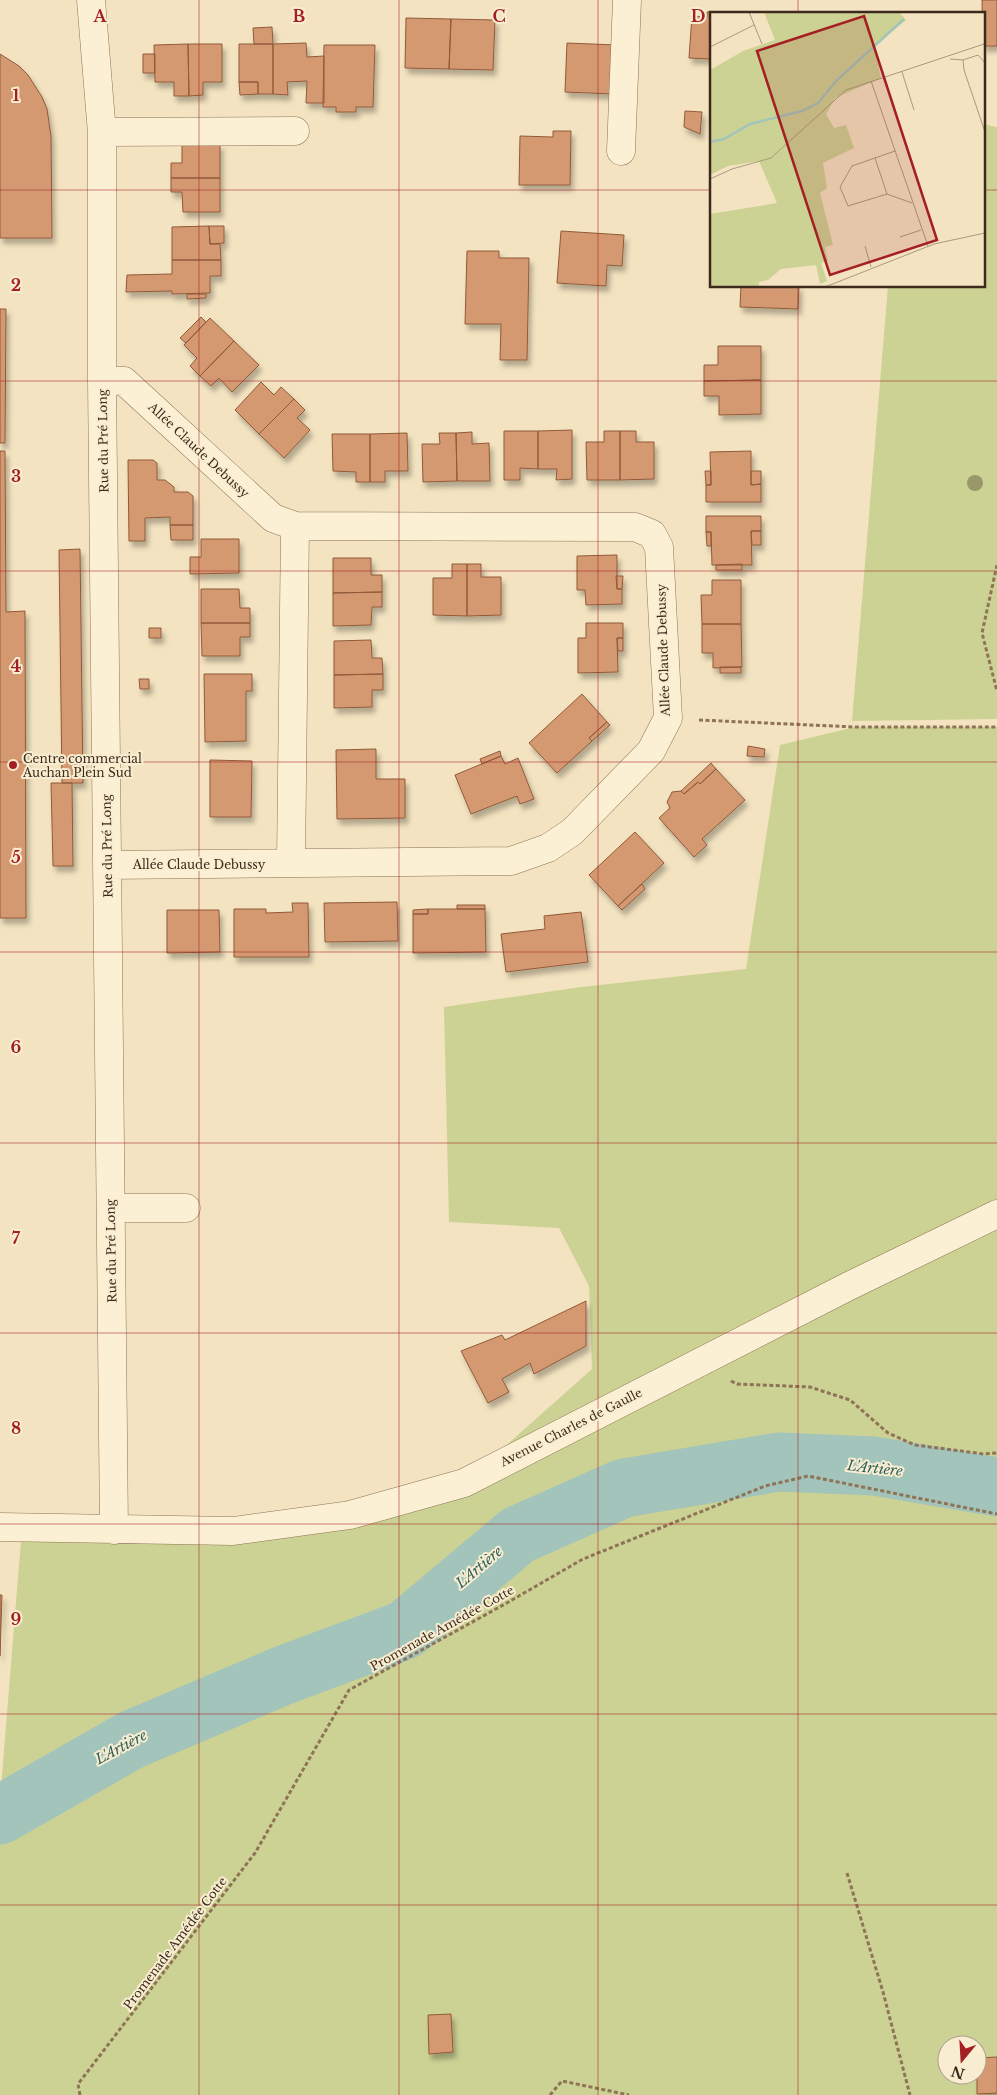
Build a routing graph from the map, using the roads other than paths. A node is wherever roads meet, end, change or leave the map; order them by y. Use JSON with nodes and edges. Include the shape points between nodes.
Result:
{"nodes":[{"id":1,"x":91,"y":0,"type":"edge"},
{"id":2,"x":627,"y":0,"type":"edge"},
{"id":3,"x":295,"y":131,"type":"dead end"},
{"id":4,"x":102,"y":132,"type":"junction"},
{"id":5,"x":621,"y":151,"type":"dead end"},
{"id":6,"x":102,"y":380,"type":"junction"},
{"id":7,"x":296,"y":526,"type":"junction"},
{"id":8,"x":291,"y":863,"type":"junction"},
{"id":9,"x":107,"y":865,"type":"junction"},
{"id":10,"x":111,"y":1208,"type":"junction"},
{"id":11,"x":186,"y":1208,"type":"dead end"},
{"id":12,"x":997,"y":1214,"type":"edge"},
{"id":13,"x":0,"y":1527,"type":"edge"},
{"id":14,"x":114,"y":1530,"type":"junction"}],
"edges":[{"from":1,"to":4,"type":"street","name":"Rue du Pré Long"},
{"from":2,"to":5,"type":"street"},
{"from":3,"to":4,"type":"street"},
{"from":4,"to":6,"type":"street","name":"Rue du Pré Long"},
{"from":6,"to":7,"type":"street","name":"Allée Claude Debussy","via":[[124,381],[273,518]]},
{"from":6,"to":9,"type":"street","name":"Rue du Pré Long"},
{"from":7,"to":8,"type":"street"},
{"from":7,"to":8,"type":"street","name":"Allée Claude Debussy","via":[[635,527],[652,534],[659,547],[668,718],[651,751],[572,832],[548,848],[511,861]]},
{"from":8,"to":9,"type":"street","name":"Allée Claude Debussy"},
{"from":9,"to":10,"type":"street","name":"Rue du Pré Long"},
{"from":10,"to":11,"type":"street"},
{"from":10,"to":14,"type":"street","name":"Rue du Pré Long"},
{"from":12,"to":14,"type":"street","name":"Avenue Charles de Gaulle","via":[[464,1483],[350,1515],[233,1531]]},
{"from":13,"to":14,"type":"street","name":"Avenue Charles de Gaulle"}]}
